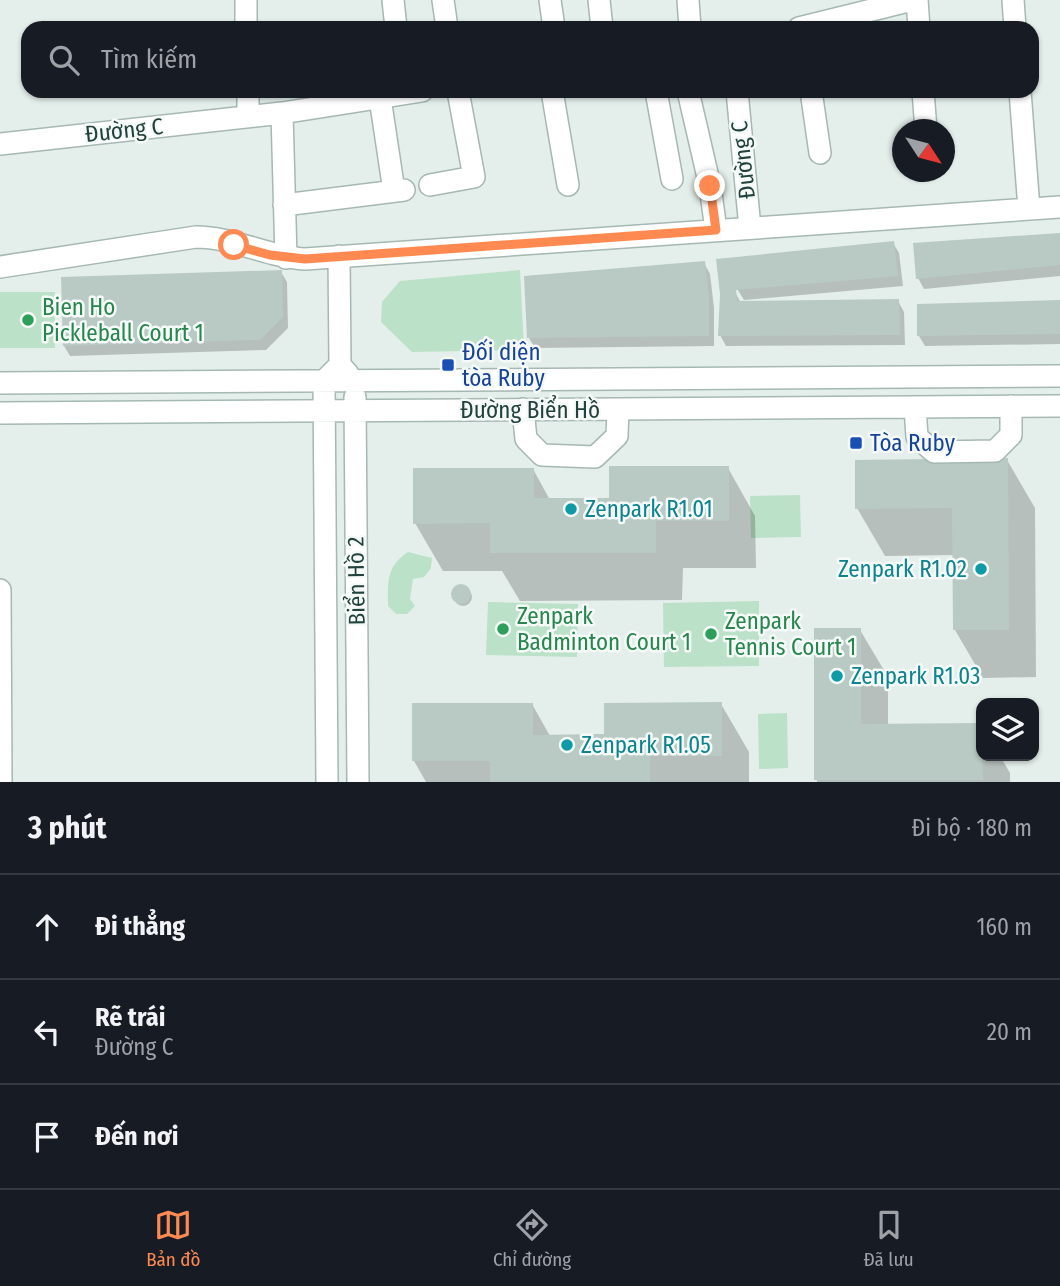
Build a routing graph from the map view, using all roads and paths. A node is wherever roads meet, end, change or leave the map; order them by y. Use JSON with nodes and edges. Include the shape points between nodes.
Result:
{"nodes":[{"id":1,"x":246,"y":0,"type":"edge"},
{"id":2,"x":393,"y":0,"type":"edge"},
{"id":3,"x":443,"y":0,"type":"edge"},
{"id":4,"x":550,"y":0,"type":"edge"},
{"id":5,"x":599,"y":0,"type":"edge"},
{"id":6,"x":688,"y":0,"type":"edge"},
{"id":7,"x":912,"y":0,"type":"edge"},
{"id":8,"x":917,"y":0,"type":"edge"},
{"id":9,"x":1013,"y":0,"type":"edge"},
{"id":10,"x":829,"y":10,"type":"edge"},
{"id":11,"x":246,"y":21,"type":"edge"},
{"id":12,"x":395,"y":21,"type":"edge"},
{"id":13,"x":446,"y":21,"type":"edge"},
{"id":14,"x":553,"y":21,"type":"edge"},
{"id":15,"x":601,"y":21,"type":"edge"},
{"id":16,"x":690,"y":21,"type":"edge"},
{"id":17,"x":812,"y":21,"type":"edge"},
{"id":18,"x":918,"y":21,"type":"edge"},
{"id":19,"x":1014,"y":21,"type":"edge"},
{"id":20,"x":248,"y":98,"type":"edge"},
{"id":21,"x":369,"y":98,"type":"edge"},
{"id":22,"x":392,"y":98,"type":"edge"},
{"id":23,"x":459,"y":98,"type":"edge"},
{"id":24,"x":553,"y":98,"type":"edge"},
{"id":25,"x":657,"y":98,"type":"edge"},
{"id":26,"x":690,"y":98,"type":"edge"},
{"id":27,"x":738,"y":98,"type":"edge"},
{"id":28,"x":812,"y":98,"type":"edge"},
{"id":29,"x":924,"y":98,"type":"edge"},
{"id":30,"x":1021,"y":98,"type":"edge"},
{"id":31,"x":282,"y":113,"type":"junction"},
{"id":32,"x":248,"y":117,"type":"junction"},
{"id":33,"x":925,"y":119,"type":"edge"},
{"id":34,"x":0,"y":144,"type":"edge"},
{"id":35,"x":820,"y":153,"type":"dead end"},
{"id":36,"x":672,"y":179,"type":"dead end"},
{"id":37,"x":430,"y":185,"type":"dead end"},
{"id":38,"x":568,"y":185,"type":"dead end"},
{"id":39,"x":285,"y":205,"type":"junction"},
{"id":40,"x":1060,"y":207,"type":"edge"},
{"id":41,"x":1029,"y":209,"type":"junction"},
{"id":42,"x":750,"y":228,"type":"junction"},
{"id":43,"x":716,"y":230,"type":"junction"},
{"id":44,"x":339,"y":256,"type":"junction"},
{"id":45,"x":286,"y":258,"type":"junction"},
{"id":46,"x":0,"y":267,"type":"edge"},
{"id":47,"x":340,"y":365,"type":"junction"},
{"id":48,"x":1060,"y":376,"type":"edge"},
{"id":49,"x":324,"y":381,"type":"junction"},
{"id":50,"x":355,"y":381,"type":"junction"},
{"id":51,"x":0,"y":383,"type":"edge"},
{"id":52,"x":1060,"y":406,"type":"edge"},
{"id":53,"x":915,"y":407,"type":"junction"},
{"id":54,"x":1011,"y":407,"type":"junction"},
{"id":55,"x":523,"y":409,"type":"junction"},
{"id":56,"x":618,"y":409,"type":"junction"},
{"id":57,"x":324,"y":411,"type":"junction"},
{"id":58,"x":355,"y":411,"type":"junction"},
{"id":59,"x":0,"y":413,"type":"edge"},
{"id":60,"x":0,"y":590,"type":"edge"},
{"id":61,"x":2,"y":782,"type":"edge"},
{"id":62,"x":327,"y":782,"type":"edge"},
{"id":63,"x":358,"y":782,"type":"edge"}],
"edges":[{"from":1,"to":11,"type":"street"},
{"from":2,"to":12,"type":"street"},
{"from":3,"to":13,"type":"street"},
{"from":4,"to":14,"type":"street"},
{"from":5,"to":15,"type":"street"},
{"from":6,"to":16,"type":"street"},
{"from":7,"to":10,"type":"street"},
{"from":8,"to":18,"type":"street"},
{"from":9,"to":19,"type":"street"},
{"from":10,"to":17,"type":"street"},
{"from":20,"to":32,"type":"street"},
{"from":21,"to":31,"type":"street","name":"Đường C"},
{"from":22,"to":39,"type":"street","via":[[399,191]]},
{"from":23,"to":37,"type":"street","via":[[474,177]]},
{"from":24,"to":38,"type":"street"},
{"from":25,"to":36,"type":"street"},
{"from":26,"to":43,"type":"street","name":"Đường C"},
{"from":27,"to":42,"type":"street","name":"Đường C"},
{"from":28,"to":35,"type":"street"},
{"from":29,"to":33,"type":"street"},
{"from":30,"to":41,"type":"street"},
{"from":31,"to":32,"type":"street","name":"Đường C"},
{"from":31,"to":39,"type":"street"},
{"from":32,"to":34,"type":"street","name":"Đường C"},
{"from":39,"to":45,"type":"street"},
{"from":40,"to":41,"type":"street"},
{"from":41,"to":42,"type":"street"},
{"from":42,"to":43,"type":"street"},
{"from":43,"to":44,"type":"street"},
{"from":44,"to":45,"type":"street"},
{"from":44,"to":47,"type":"street"},
{"from":45,"to":46,"type":"street","via":[[196,237]]},
{"from":47,"to":49,"type":"street"},
{"from":47,"to":50,"type":"street"},
{"from":48,"to":50,"type":"street","name":"Đường Biển Hồ"},
{"from":49,"to":50,"type":"street","name":"Đường Biển Hồ"},
{"from":49,"to":51,"type":"street","name":"Đường Biển Hồ"},
{"from":49,"to":57,"type":"street","name":"Biển Hồ 2"},
{"from":50,"to":58,"type":"street","name":"Biển Hồ 2"},
{"from":52,"to":54,"type":"street","name":"Đường Biển Hồ"},
{"from":53,"to":54,"type":"street","name":"Đường Biển Hồ"},
{"from":53,"to":54,"type":"street","via":[[917,437],[934,452],[995,451],[1011,435]]},
{"from":53,"to":56,"type":"street","name":"Đường Biển Hồ"},
{"from":55,"to":56,"type":"street","name":"Đường Biển Hồ"},
{"from":55,"to":56,"type":"street","via":[[526,439],[542,455],[595,457],[617,436]]},
{"from":55,"to":58,"type":"street","name":"Đường Biển Hồ"},
{"from":57,"to":58,"type":"street","name":"Đường Biển Hồ"},
{"from":57,"to":59,"type":"street","name":"Đường Biển Hồ"},
{"from":57,"to":62,"type":"street","name":"Biển Hồ 2"},
{"from":58,"to":63,"type":"street","name":"Biển Hồ 2"},
{"from":60,"to":61,"type":"street"}]}
